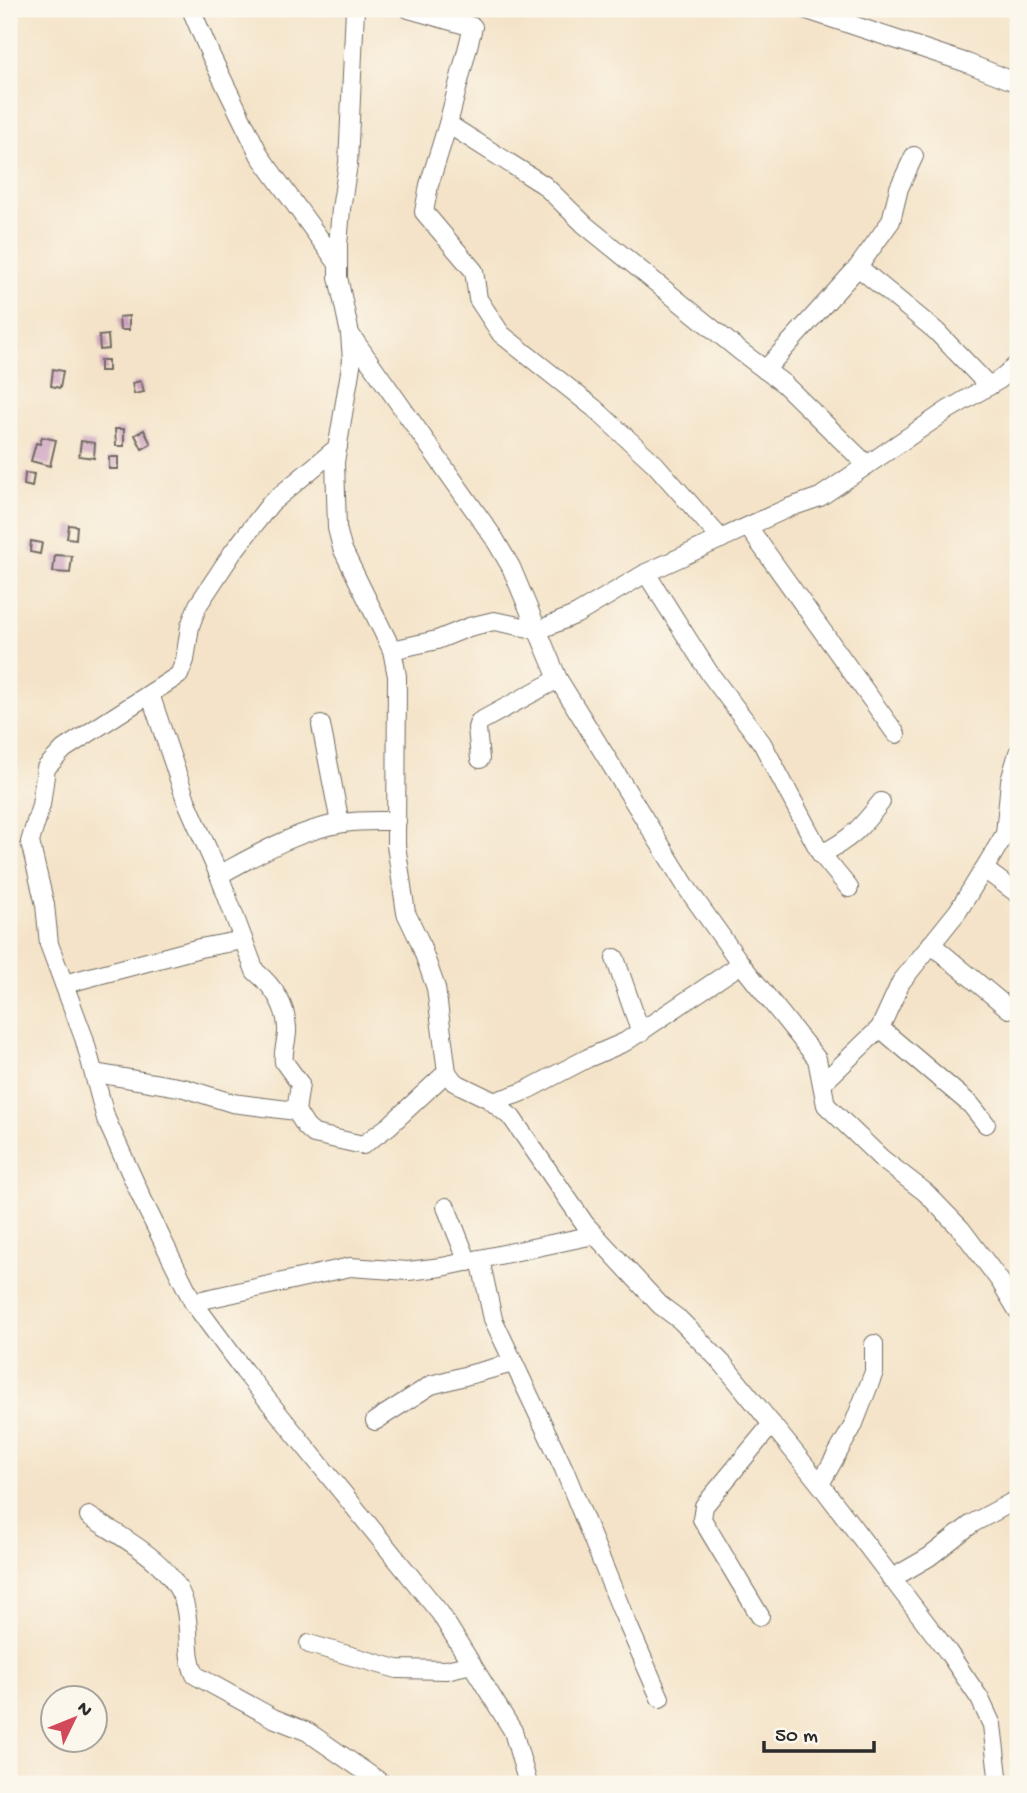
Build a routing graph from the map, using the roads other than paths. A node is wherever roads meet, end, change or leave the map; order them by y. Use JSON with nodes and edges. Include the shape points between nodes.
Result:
{"nodes":[{"id":1,"x":191,"y":9,"type":"edge"},
{"id":2,"x":355,"y":9,"type":"edge"},
{"id":3,"x":409,"y":9,"type":"edge"},
{"id":4,"x":804,"y":9,"type":"edge"},
{"id":5,"x":1018,"y":83,"type":"edge"},
{"id":6,"x":448,"y":124,"type":"junction"},
{"id":7,"x":914,"y":156,"type":"dead end"},
{"id":8,"x":338,"y":264,"type":"junction"},
{"id":9,"x":858,"y":267,"type":"junction"},
{"id":10,"x":350,"y":334,"type":"junction"},
{"id":11,"x":1018,"y":365,"type":"edge"},
{"id":12,"x":765,"y":370,"type":"junction"},
{"id":13,"x":989,"y":386,"type":"junction"},
{"id":14,"x":338,"y":446,"type":"junction"},
{"id":15,"x":867,"y":464,"type":"junction"},
{"id":16,"x":748,"y":527,"type":"junction"},
{"id":17,"x":721,"y":539,"type":"junction"},
{"id":18,"x":646,"y":573,"type":"junction"},
{"id":19,"x":539,"y":630,"type":"junction"},
{"id":20,"x":392,"y":650,"type":"junction"},
{"id":21,"x":558,"y":679,"type":"junction"},
{"id":22,"x":150,"y":694,"type":"junction"},
{"id":23,"x":321,"y":724,"type":"dead end"},
{"id":24,"x":896,"y":734,"type":"dead end"},
{"id":25,"x":1018,"y":753,"type":"edge"},
{"id":26,"x":481,"y":759,"type":"dead end"},
{"id":27,"x":881,"y":802,"type":"dead end"},
{"id":28,"x":397,"y":821,"type":"junction"},
{"id":29,"x":340,"y":823,"type":"junction"},
{"id":30,"x":821,"y":854,"type":"junction"},
{"id":31,"x":984,"y":869,"type":"junction"},
{"id":32,"x":219,"y":875,"type":"junction"},
{"id":33,"x":849,"y":888,"type":"dead end"},
{"id":34,"x":1018,"y":894,"type":"edge"},
{"id":35,"x":243,"y":940,"type":"junction"},
{"id":36,"x":931,"y":944,"type":"junction"},
{"id":37,"x":615,"y":958,"type":"dead end"},
{"id":38,"x":741,"y":964,"type":"junction"},
{"id":39,"x":64,"y":984,"type":"junction"},
{"id":40,"x":1009,"y":1009,"type":"dead end"},
{"id":41,"x":880,"y":1028,"type":"junction"},
{"id":42,"x":641,"y":1032,"type":"junction"},
{"id":43,"x":447,"y":1072,"type":"junction"},
{"id":44,"x":95,"y":1073,"type":"junction"},
{"id":45,"x":823,"y":1083,"type":"junction"},
{"id":46,"x":492,"y":1102,"type":"junction"},
{"id":47,"x":296,"y":1111,"type":"junction"},
{"id":48,"x":986,"y":1124,"type":"dead end"},
{"id":49,"x":446,"y":1207,"type":"dead end"},
{"id":50,"x":594,"y":1235,"type":"junction"},
{"id":51,"x":474,"y":1260,"type":"junction"},
{"id":52,"x":193,"y":1302,"type":"junction"},
{"id":53,"x":1018,"y":1311,"type":"edge"},
{"id":54,"x":874,"y":1344,"type":"dead end"},
{"id":55,"x":513,"y":1363,"type":"junction"},
{"id":56,"x":375,"y":1421,"type":"dead end"},
{"id":57,"x":772,"y":1424,"type":"junction"},
{"id":58,"x":820,"y":1484,"type":"junction"},
{"id":59,"x":1018,"y":1499,"type":"edge"},
{"id":60,"x":89,"y":1516,"type":"dead end"},
{"id":61,"x":891,"y":1579,"type":"junction"},
{"id":62,"x":760,"y":1616,"type":"dead end"},
{"id":63,"x":309,"y":1644,"type":"dead end"},
{"id":64,"x":472,"y":1664,"type":"junction"},
{"id":65,"x":660,"y":1698,"type":"dead end"},
{"id":66,"x":383,"y":1784,"type":"edge"},
{"id":67,"x":528,"y":1784,"type":"edge"},
{"id":68,"x":999,"y":1784,"type":"edge"}],
"edges":[{"from":1,"to":8,"type":"street","via":[[260,156]]},
{"from":2,"to":8,"type":"street"},
{"from":3,"to":6,"type":"street","via":[[473,27]]},
{"from":4,"to":5,"type":"street"},
{"from":6,"to":12,"type":"street","via":[[544,185],[585,225]]},
{"from":6,"to":17,"type":"street","via":[[424,212],[474,271],[478,299],[501,334],[655,464]]},
{"from":7,"to":9,"type":"street","via":[[891,221]]},
{"from":8,"to":10,"type":"street"},
{"from":9,"to":12,"type":"street"},
{"from":9,"to":13,"type":"street","via":[[936,331]]},
{"from":10,"to":14,"type":"street","via":[[352,360]]},
{"from":10,"to":19,"type":"street","via":[[494,538]]},
{"from":11,"to":13,"type":"street"},
{"from":12,"to":15,"type":"street"},
{"from":13,"to":15,"type":"street"},
{"from":14,"to":20,"type":"street","via":[[337,528],[342,548]]},
{"from":14,"to":22,"type":"street","via":[[271,503],[233,552],[198,605],[179,675]]},
{"from":15,"to":16,"type":"street","via":[[820,497]]},
{"from":16,"to":17,"type":"street"},
{"from":16,"to":24,"type":"street"},
{"from":17,"to":18,"type":"street"},
{"from":18,"to":19,"type":"street","via":[[577,614]]},
{"from":18,"to":30,"type":"street","via":[[710,674],[762,743]]},
{"from":19,"to":20,"type":"street","via":[[494,621]]},
{"from":19,"to":21,"type":"street"},
{"from":20,"to":28,"type":"street","via":[[397,676]]},
{"from":21,"to":26,"type":"street","via":[[479,722]]},
{"from":21,"to":38,"type":"street","via":[[689,891]]},
{"from":22,"to":32,"type":"street","via":[[186,800]]},
{"from":22,"to":39,"type":"street","via":[[64,749],[46,768],[30,842],[49,944]]},
{"from":23,"to":29,"type":"street"},
{"from":25,"to":31,"type":"street","via":[[1005,834]]},
{"from":27,"to":30,"type":"street","via":[[845,842]]},
{"from":28,"to":29,"type":"street"},
{"from":28,"to":43,"type":"street","via":[[406,913],[436,988]]},
{"from":29,"to":32,"type":"street","via":[[279,843]]},
{"from":30,"to":33,"type":"street"},
{"from":31,"to":34,"type":"street"},
{"from":31,"to":36,"type":"street"},
{"from":32,"to":35,"type":"street"},
{"from":35,"to":39,"type":"street"},
{"from":35,"to":47,"type":"street","via":[[255,971],[281,999],[287,1027],[284,1062],[300,1084]]},
{"from":36,"to":40,"type":"street"},
{"from":36,"to":41,"type":"street","via":[[901,982]]},
{"from":37,"to":42,"type":"street"},
{"from":38,"to":42,"type":"street"},
{"from":38,"to":45,"type":"street","via":[[817,1059]]},
{"from":39,"to":44,"type":"street"},
{"from":41,"to":45,"type":"street"},
{"from":41,"to":48,"type":"street","via":[[971,1105]]},
{"from":42,"to":46,"type":"street","via":[[523,1092]]},
{"from":43,"to":46,"type":"street","via":[[454,1082]]},
{"from":43,"to":47,"type":"street","via":[[363,1145],[314,1134]]},
{"from":44,"to":47,"type":"street","via":[[184,1088],[232,1103]]},
{"from":44,"to":52,"type":"street","via":[[106,1119]]},
{"from":45,"to":53,"type":"street","via":[[826,1105],[961,1229]]},
{"from":46,"to":50,"type":"street","via":[[522,1130]]},
{"from":49,"to":51,"type":"street"},
{"from":50,"to":51,"type":"street"},
{"from":50,"to":57,"type":"street","via":[[724,1365]]},
{"from":51,"to":52,"type":"street","via":[[408,1271],[350,1268]]},
{"from":51,"to":55,"type":"street"},
{"from":52,"to":64,"type":"street","via":[[440,1614]]},
{"from":54,"to":58,"type":"street","via":[[874,1372]]},
{"from":55,"to":56,"type":"street","via":[[431,1385]]},
{"from":55,"to":65,"type":"street","via":[[564,1469]]},
{"from":57,"to":58,"type":"street"},
{"from":57,"to":62,"type":"street","via":[[704,1506],[702,1519]]},
{"from":58,"to":61,"type":"street"},
{"from":59,"to":61,"type":"street","via":[[973,1523]]},
{"from":60,"to":66,"type":"street","via":[[167,1570],[186,1609],[189,1663],[195,1675],[308,1732]]},
{"from":61,"to":68,"type":"street","via":[[983,1706],[995,1738]]},
{"from":63,"to":64,"type":"street","via":[[397,1669],[446,1670]]},
{"from":64,"to":67,"type":"street","via":[[513,1731]]}]}
